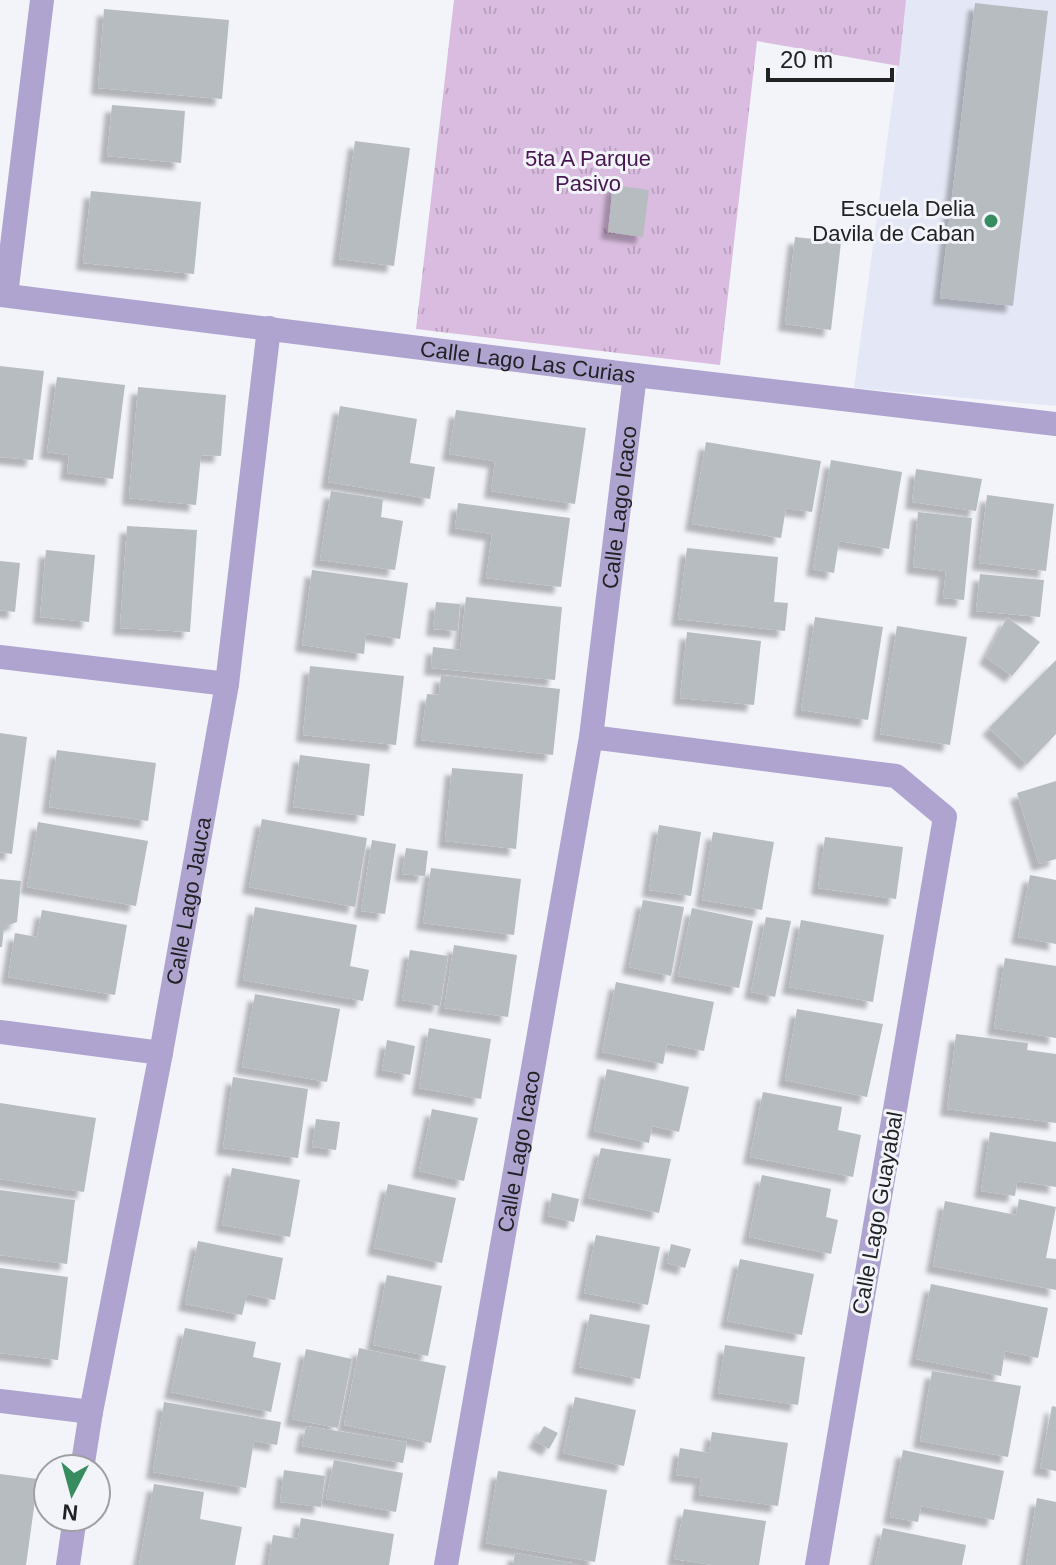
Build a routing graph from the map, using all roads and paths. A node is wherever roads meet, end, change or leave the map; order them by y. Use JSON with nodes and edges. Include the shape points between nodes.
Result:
{"nodes":[{"id":1,"x":42,"y":0,"type":"edge"},
{"id":2,"x":3,"y":295,"type":"edge"},
{"id":3,"x":269,"y":328,"type":"junction"},
{"id":4,"x":635,"y":375,"type":"junction"},
{"id":5,"x":1056,"y":424,"type":"edge"},
{"id":6,"x":0,"y":657,"type":"edge"},
{"id":7,"x":227,"y":684,"type":"junction"},
{"id":8,"x":591,"y":737,"type":"junction"},
{"id":9,"x":0,"y":1032,"type":"edge"},
{"id":10,"x":161,"y":1053,"type":"junction"},
{"id":11,"x":0,"y":1401,"type":"edge"},
{"id":12,"x":91,"y":1412,"type":"junction"},
{"id":13,"x":85,"y":1453,"type":"edge"},
{"id":14,"x":73,"y":1533,"type":"edge"},
{"id":15,"x":68,"y":1565,"type":"edge"},
{"id":16,"x":446,"y":1565,"type":"edge"},
{"id":17,"x":817,"y":1565,"type":"edge"}],
"edges":[{"from":1,"to":2,"type":"street"},
{"from":2,"to":3,"type":"street","name":"Calle Lago Las Curias"},
{"from":3,"to":4,"type":"street","name":"Calle Lago Las Curias"},
{"from":3,"to":7,"type":"street","name":"Calle Lago Jauca"},
{"from":4,"to":5,"type":"street","name":"Calle Lago Las Curias"},
{"from":4,"to":8,"type":"street","name":"Calle Lago Icaco"},
{"from":6,"to":7,"type":"street"},
{"from":7,"to":10,"type":"street","name":"Calle Lago Jauca"},
{"from":8,"to":16,"type":"street","name":"Calle Lago Icaco"},
{"from":8,"to":17,"type":"street","name":"Calle Lago Guayabal","via":[[896,776],[945,817]]},
{"from":9,"to":10,"type":"street"},
{"from":10,"to":12,"type":"street","name":"Calle Lago Jauca"},
{"from":11,"to":12,"type":"street"},
{"from":12,"to":13,"type":"street","name":"Calle Lago Jauca"},
{"from":14,"to":15,"type":"street"}]}
